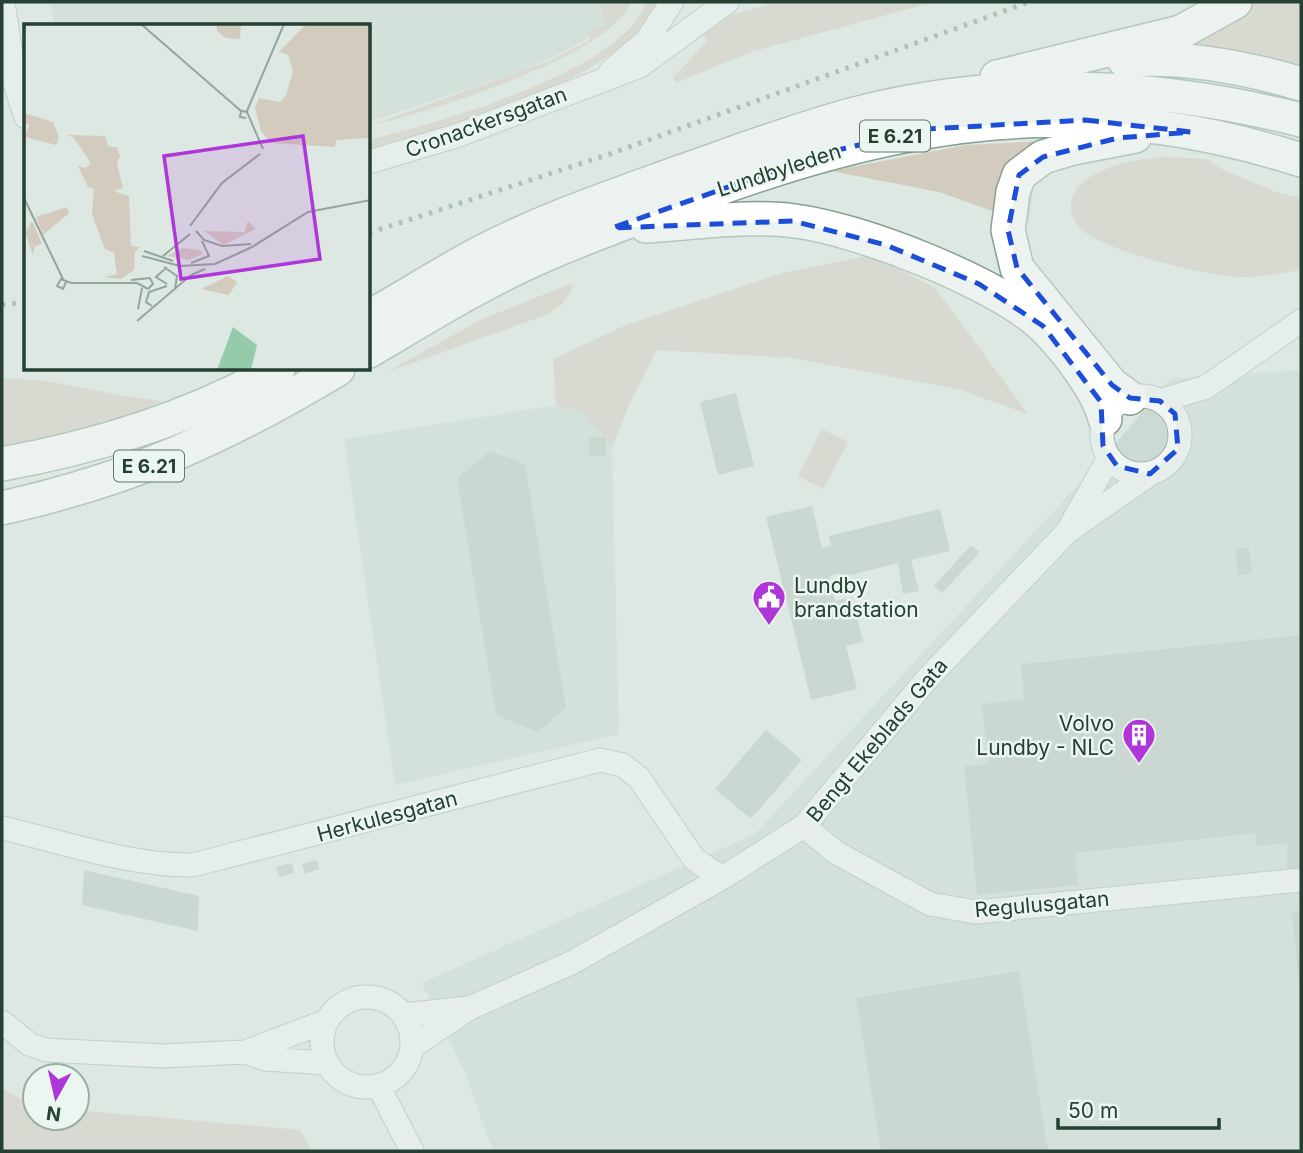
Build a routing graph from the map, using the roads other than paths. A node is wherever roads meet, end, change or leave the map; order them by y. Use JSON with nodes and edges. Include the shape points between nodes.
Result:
{"nodes":[{"id":1,"x":3,"y":2,"type":"edge"},
{"id":2,"x":18,"y":2,"type":"edge"},
{"id":3,"x":672,"y":2,"type":"edge"},
{"id":4,"x":727,"y":2,"type":"edge"},
{"id":5,"x":1235,"y":2,"type":"edge"},
{"id":6,"x":24,"y":45,"type":"edge"},
{"id":7,"x":1023,"y":70,"type":"junction"},
{"id":8,"x":603,"y":80,"type":"junction"},
{"id":9,"x":1301,"y":84,"type":"edge"},
{"id":10,"x":914,"y":102,"type":"junction"},
{"id":11,"x":24,"y":111,"type":"edge"},
{"id":12,"x":1301,"y":120,"type":"edge"},
{"id":13,"x":1191,"y":132,"type":"junction"},
{"id":14,"x":1301,"y":160,"type":"edge"},
{"id":15,"x":371,"y":161,"type":"edge"},
{"id":16,"x":612,"y":228,"type":"junction"},
{"id":17,"x":371,"y":316,"type":"edge"},
{"id":18,"x":1301,"y":321,"type":"edge"},
{"id":19,"x":371,"y":350,"type":"edge"},
{"id":20,"x":274,"y":371,"type":"edge"},
{"id":21,"x":334,"y":371,"type":"edge"},
{"id":22,"x":1206,"y":387,"type":"junction"},
{"id":23,"x":1145,"y":399,"type":"junction"},
{"id":24,"x":1105,"y":419,"type":"junction"},
{"id":25,"x":1179,"y":423,"type":"junction"},
{"id":26,"x":1109,"y":458,"type":"junction"},
{"id":27,"x":2,"y":464,"type":"edge"},
{"id":28,"x":1150,"y":474,"type":"junction"},
{"id":29,"x":2,"y":508,"type":"edge"},
{"id":30,"x":1068,"y":531,"type":"junction"},
{"id":31,"x":804,"y":827,"type":"junction"},
{"id":32,"x":2,"y":828,"type":"edge"},
{"id":33,"x":722,"y":878,"type":"junction"},
{"id":34,"x":1301,"y":880,"type":"edge"},
{"id":35,"x":470,"y":1008,"type":"junction"},
{"id":36,"x":404,"y":1015,"type":"junction"},
{"id":37,"x":327,"y":1021,"type":"junction"},
{"id":38,"x":2,"y":1022,"type":"edge"},
{"id":39,"x":412,"y":1047,"type":"junction"},
{"id":40,"x":245,"y":1052,"type":"junction"},
{"id":41,"x":326,"y":1063,"type":"junction"},
{"id":42,"x":379,"y":1087,"type":"junction"},
{"id":43,"x":412,"y":1151,"type":"edge"}],
"edges":[{"from":1,"to":11,"type":"street"},
{"from":2,"to":6,"type":"street"},
{"from":3,"to":8,"type":"street","name":"Cronackersgatan","via":[[646,40]]},
{"from":4,"to":8,"type":"street","name":"Cronackersgatan","via":[[640,66]]},
{"from":5,"to":7,"type":"highway","via":[[1181,32]]},
{"from":7,"to":9,"type":"highway","via":[[1137,59],[1181,60]]},
{"from":7,"to":10,"type":"highway"},
{"from":8,"to":15,"type":"street","name":"Cronackersgatan","via":[[458,135]]},
{"from":10,"to":12,"type":"highway","name":"Lundbyleden","number":"E 6.21","via":[[1026,90],[1096,90],[1228,104]]},
{"from":10,"to":17,"type":"highway","name":"Lundbyleden","number":"E 6.21","via":[[795,132],[606,198],[483,251]]},
{"from":13,"to":14,"type":"highway","name":"Lundbyleden","number":"E 6.21"},
{"from":13,"to":16,"type":"highway","name":"Lundbyleden","number":"E 6.21","via":[[1085,120],[1017,120],[927,129],[813,157]]},
{"from":13,"to":23,"type":"highway","via":[[1118,138],[1043,158],[1019,175],[1013,192],[1008,230],[1017,268],[1112,385]]},
{"from":16,"to":19,"type":"highway","name":"Lundbyleden","number":"E 6.21","via":[[495,279]]},
{"from":16,"to":24,"type":"highway","via":[[793,221],[837,228],[886,245],[979,284],[1043,326],[1101,402]]},
{"from":18,"to":22,"type":"street","name":"Bengt Ekeblads Gata"},
{"from":20,"to":27,"type":"highway","number":"E 6.21","via":[[161,421],[102,441]]},
{"from":21,"to":29,"type":"highway","number":"E 6.21","via":[[222,435],[168,459],[91,486]]},
{"from":22,"to":23,"type":"street","name":"Bengt Ekeblads Gata"},
{"from":22,"to":25,"type":"street","name":"Bengt Ekeblads Gata"},
{"from":23,"to":24,"type":"street","name":"Bengt Ekeblads Gata","via":[[1115,406]]},
{"from":23,"to":25,"type":"street","via":[[1175,414]]},
{"from":24,"to":26,"type":"street","via":[[1102,432]]},
{"from":25,"to":28,"type":"street","name":"Bengt Ekeblads Gata","via":[[1178,449],[1162,469]]},
{"from":26,"to":28,"type":"street","via":[[1127,472]]},
{"from":26,"to":30,"type":"street","name":"Bengt Ekeblads Gata"},
{"from":28,"to":30,"type":"street","name":"Bengt Ekeblads Gata"},
{"from":30,"to":31,"type":"street","name":"Bengt Ekeblads Gata","via":[[928,678]]},
{"from":31,"to":33,"type":"street","name":"Bengt Ekeblads Gata"},
{"from":31,"to":34,"type":"street","name":"Regulusgatan","via":[[835,852],[930,904],[976,912]]},
{"from":32,"to":33,"type":"street","name":"Herkulesgatan","via":[[132,860],[193,865],[600,760],[623,765],[639,778],[694,859]]},
{"from":33,"to":35,"type":"street","name":"Bengt Ekeblads Gata","via":[[573,962]]},
{"from":35,"to":36,"type":"street","name":"Bengt Ekeblads Gata"},
{"from":35,"to":39,"type":"street","name":"Bengt Ekeblads Gata"},
{"from":36,"to":37,"type":"street","via":[[393,1004],[363,997],[348,1000]]},
{"from":36,"to":39,"type":"street","via":[[411,1028]]},
{"from":37,"to":40,"type":"street"},
{"from":37,"to":41,"type":"street","via":[[322,1049]]},
{"from":38,"to":40,"type":"street","via":[[29,1044],[46,1050],[162,1056]]},
{"from":39,"to":42,"type":"street","via":[[404,1070]]},
{"from":40,"to":41,"type":"street","via":[[265,1059]]},
{"from":41,"to":42,"type":"street","via":[[349,1084]]},
{"from":42,"to":43,"type":"street"}]}
